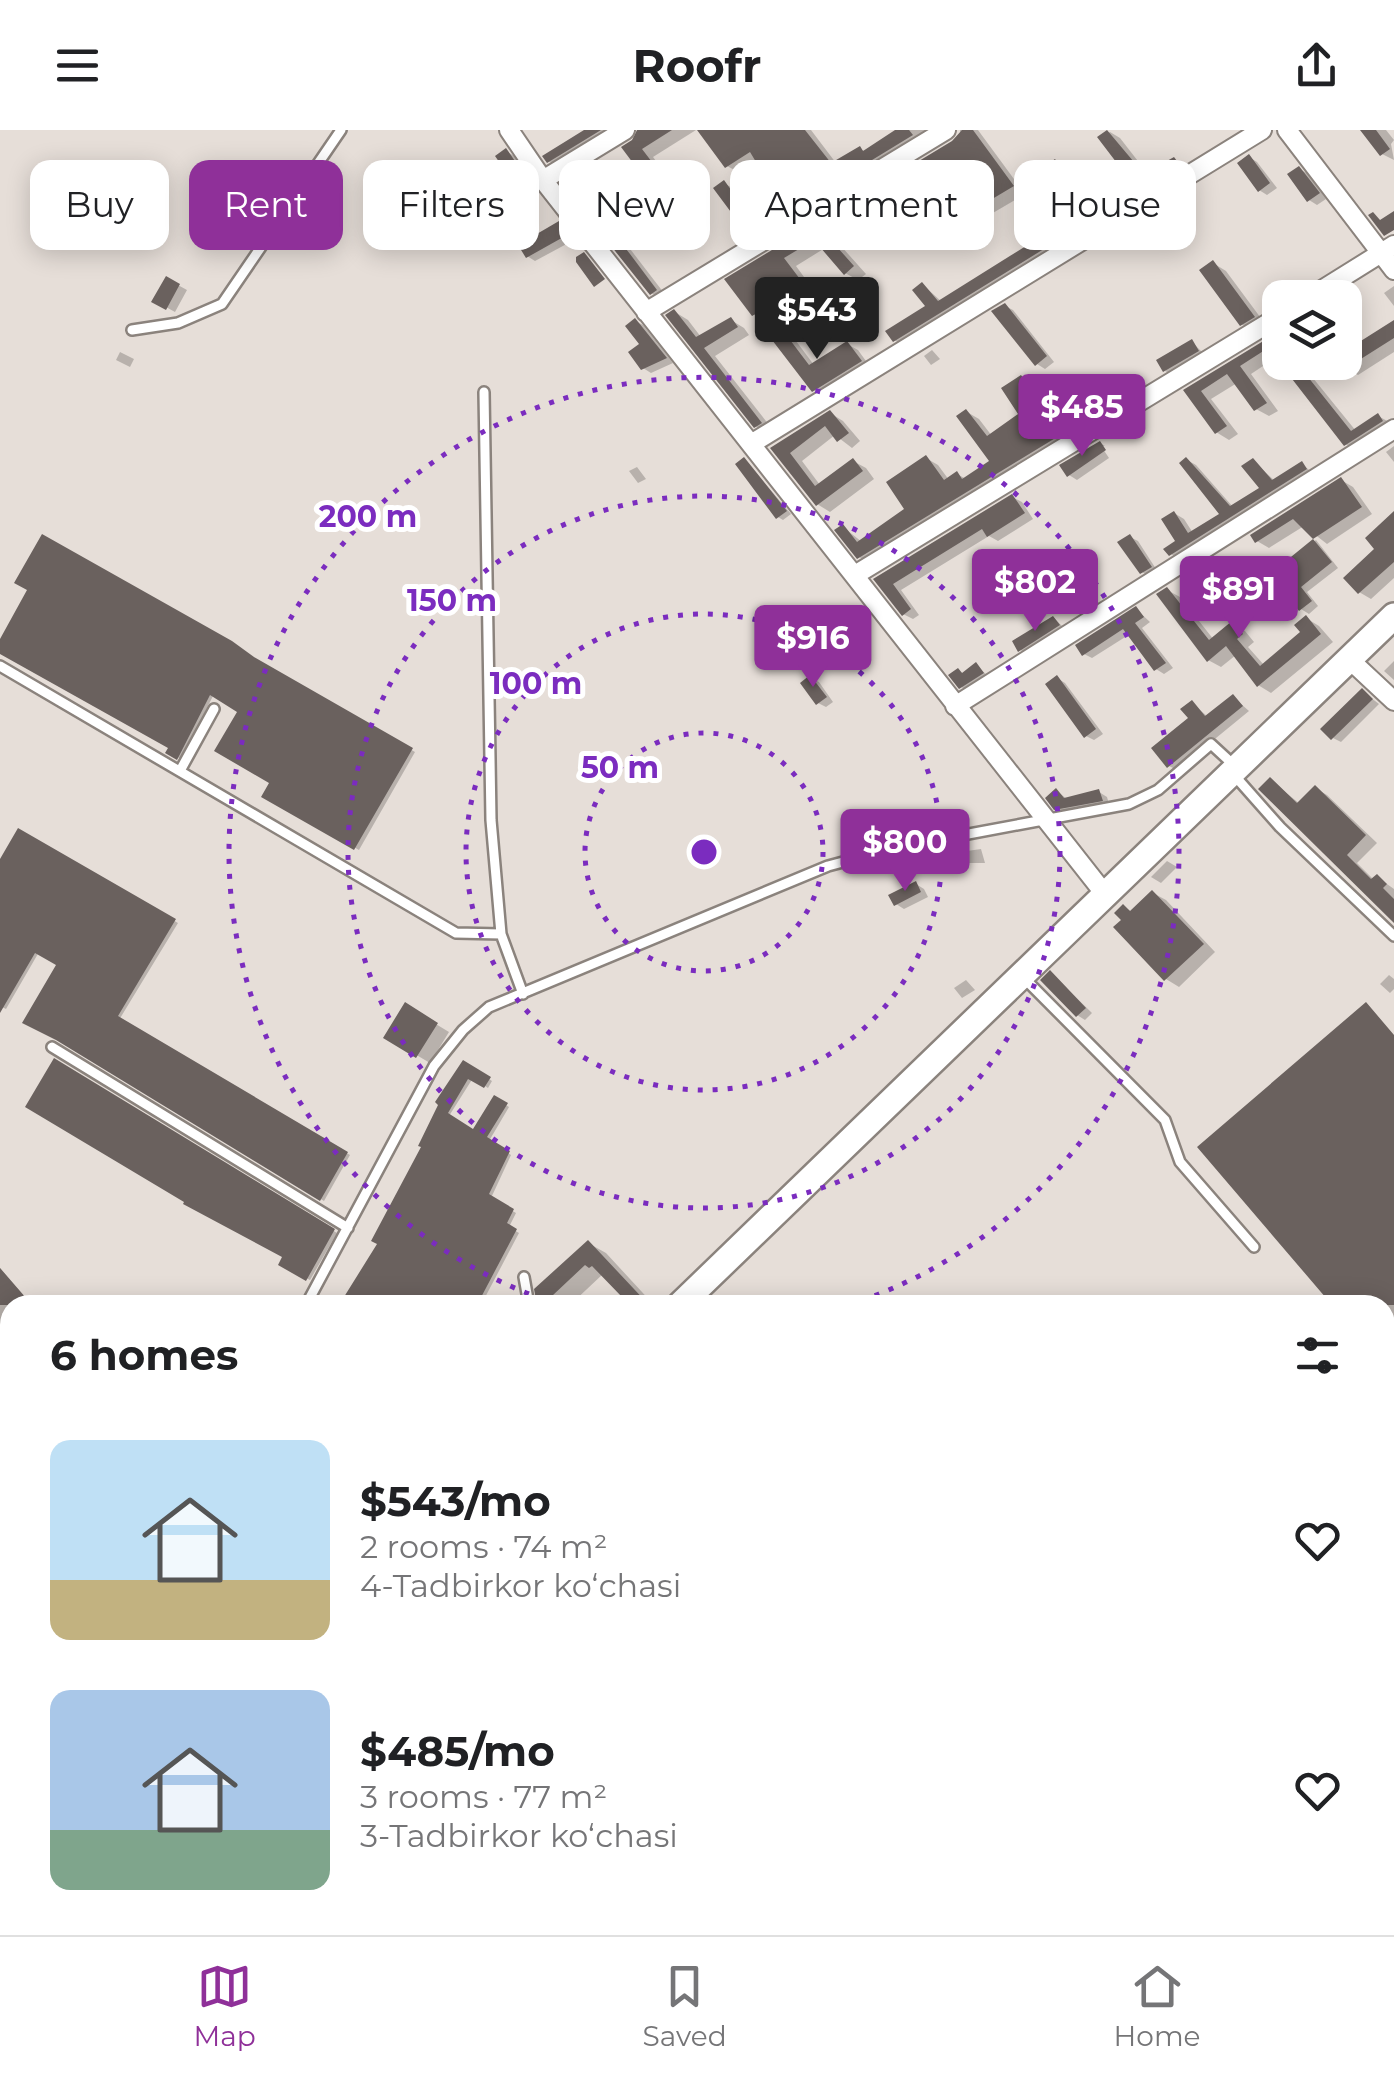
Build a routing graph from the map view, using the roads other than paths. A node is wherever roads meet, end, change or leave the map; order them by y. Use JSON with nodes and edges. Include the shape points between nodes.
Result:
{"nodes":[{"id":1,"x":341,"y":130,"type":"edge"},
{"id":2,"x":510,"y":130,"type":"edge"},
{"id":3,"x":624,"y":130,"type":"edge"},
{"id":4,"x":946,"y":130,"type":"edge"},
{"id":5,"x":1262,"y":130,"type":"edge"},
{"id":6,"x":1287,"y":130,"type":"edge"},
{"id":7,"x":542,"y":180,"type":"junction"},
{"id":8,"x":1388,"y":249,"type":"edge"},
{"id":9,"x":1394,"y":270,"type":"edge"},
{"id":10,"x":1338,"y":280,"type":"edge"},
{"id":11,"x":646,"y":312,"type":"junction"},
{"id":12,"x":1262,"y":327,"type":"edge"},
{"id":13,"x":132,"y":330,"type":"dead end"},
{"id":14,"x":484,"y":392,"type":"dead end"},
{"id":15,"x":1394,"y":429,"type":"edge"},
{"id":16,"x":751,"y":444,"type":"junction"},
{"id":17,"x":855,"y":575,"type":"junction"},
{"id":18,"x":1394,"y":616,"type":"edge"},
{"id":19,"x":1349,"y":658,"type":"junction"},
{"id":20,"x":0,"y":666,"type":"edge"},
{"id":21,"x":1394,"y":701,"type":"edge"},
{"id":22,"x":955,"y":706,"type":"junction"},
{"id":23,"x":214,"y":710,"type":"dead end"},
{"id":24,"x":1234,"y":769,"type":"junction"},
{"id":25,"x":181,"y":770,"type":"junction"},
{"id":26,"x":1046,"y":820,"type":"junction"},
{"id":27,"x":1104,"y":893,"type":"junction"},
{"id":28,"x":501,"y":934,"type":"junction"},
{"id":29,"x":1394,"y":936,"type":"edge"},
{"id":30,"x":1020,"y":974,"type":"junction"},
{"id":31,"x":523,"y":994,"type":"junction"},
{"id":32,"x":52,"y":1047,"type":"dead end"},
{"id":33,"x":348,"y":1228,"type":"junction"},
{"id":34,"x":1254,"y":1248,"type":"dead end"},
{"id":35,"x":524,"y":1278,"type":"dead end"},
{"id":36,"x":311,"y":1295,"type":"edge"},
{"id":37,"x":527,"y":1295,"type":"edge"},
{"id":38,"x":690,"y":1295,"type":"edge"}],
"edges":[{"from":1,"to":13,"type":"lane","via":[[222,304],[178,323]]},
{"from":2,"to":7,"type":"street"},
{"from":3,"to":7,"type":"street"},
{"from":4,"to":11,"type":"street"},
{"from":5,"to":16,"type":"street"},
{"from":6,"to":8,"type":"street"},
{"from":7,"to":11,"type":"street"},
{"from":8,"to":9,"type":"street"},
{"from":8,"to":10,"type":"street"},
{"from":11,"to":16,"type":"street"},
{"from":12,"to":17,"type":"street"},
{"from":14,"to":28,"type":"lane","via":[[491,820]]},
{"from":15,"to":22,"type":"street"},
{"from":16,"to":17,"type":"street"},
{"from":17,"to":22,"type":"street"},
{"from":18,"to":19,"type":"main road"},
{"from":19,"to":21,"type":"street"},
{"from":19,"to":24,"type":"main road"},
{"from":20,"to":25,"type":"lane"},
{"from":22,"to":26,"type":"street"},
{"from":23,"to":25,"type":"lane"},
{"from":24,"to":26,"type":"lane","via":[[1210,744],[1158,790],[1129,804]]},
{"from":24,"to":27,"type":"main road"},
{"from":24,"to":29,"type":"lane","via":[[1280,827]]},
{"from":25,"to":28,"type":"lane","via":[[456,933]]},
{"from":26,"to":27,"type":"street"},
{"from":26,"to":31,"type":"lane","via":[[828,866]]},
{"from":27,"to":30,"type":"main road"},
{"from":28,"to":31,"type":"lane"},
{"from":30,"to":34,"type":"lane","via":[[1165,1120],[1180,1162]]},
{"from":30,"to":38,"type":"main road"},
{"from":31,"to":33,"type":"lane","via":[[489,1007],[434,1066]]},
{"from":32,"to":33,"type":"lane"},
{"from":33,"to":36,"type":"lane"},
{"from":35,"to":37,"type":"lane"}]}
